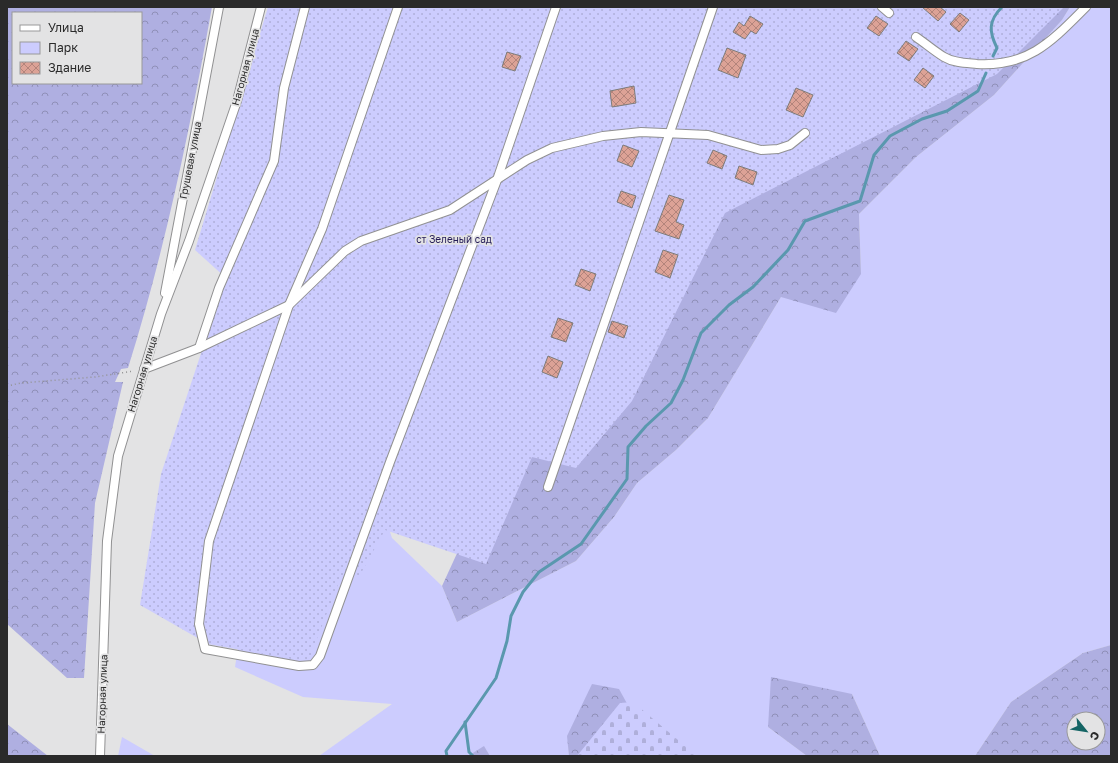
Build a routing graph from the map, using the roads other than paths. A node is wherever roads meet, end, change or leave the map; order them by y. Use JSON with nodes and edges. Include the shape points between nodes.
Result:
{"nodes":[{"id":1,"x":219,"y":7,"type":"edge"},
{"id":2,"x":261,"y":7,"type":"edge"},
{"id":3,"x":305,"y":7,"type":"edge"},
{"id":4,"x":398,"y":7,"type":"edge"},
{"id":5,"x":556,"y":7,"type":"edge"},
{"id":6,"x":713,"y":7,"type":"edge"},
{"id":7,"x":1086,"y":7,"type":"edge"},
{"id":8,"x":916,"y":37,"type":"dead end"},
{"id":9,"x":805,"y":133,"type":"dead end"},
{"id":10,"x":670,"y":134,"type":"junction"},
{"id":11,"x":497,"y":180,"type":"junction"},
{"id":12,"x":289,"y":305,"type":"junction"},
{"id":13,"x":161,"y":314,"type":"junction"},
{"id":14,"x":199,"y":348,"type":"junction"},
{"id":15,"x":144,"y":369,"type":"junction"},
{"id":16,"x":548,"y":487,"type":"dead end"},
{"id":17,"x":100,"y":756,"type":"edge"}],
"edges":[{"from":1,"to":13,"type":"street","name":"Грушевая улица"},
{"from":2,"to":13,"type":"street","name":"Нагорная улица","via":[[237,101],[190,241]]},
{"from":3,"to":14,"type":"street","via":[[284,88],[274,161],[219,288]]},
{"from":4,"to":12,"type":"street","via":[[322,229]]},
{"from":5,"to":11,"type":"street"},
{"from":6,"to":10,"type":"street"},
{"from":7,"to":8,"type":"street","via":[[1052,41],[1030,55],[995,65],[960,62],[945,57]]},
{"from":9,"to":10,"type":"street","via":[[790,145],[762,150],[708,135]]},
{"from":10,"to":11,"type":"street","via":[[641,132],[603,136],[552,148],[527,160]]},
{"from":10,"to":16,"type":"street"},
{"from":11,"to":12,"type":"street","via":[[450,210],[361,241],[345,251]]},
{"from":11,"to":12,"type":"street","via":[[320,656],[313,665],[299,666],[205,649],[199,624],[209,541]]},
{"from":12,"to":14,"type":"street"},
{"from":13,"to":15,"type":"street","name":"Нагорная улица"},
{"from":14,"to":15,"type":"street"},
{"from":15,"to":17,"type":"street","name":"Нагорная улица","via":[[118,456],[107,540]]}]}
